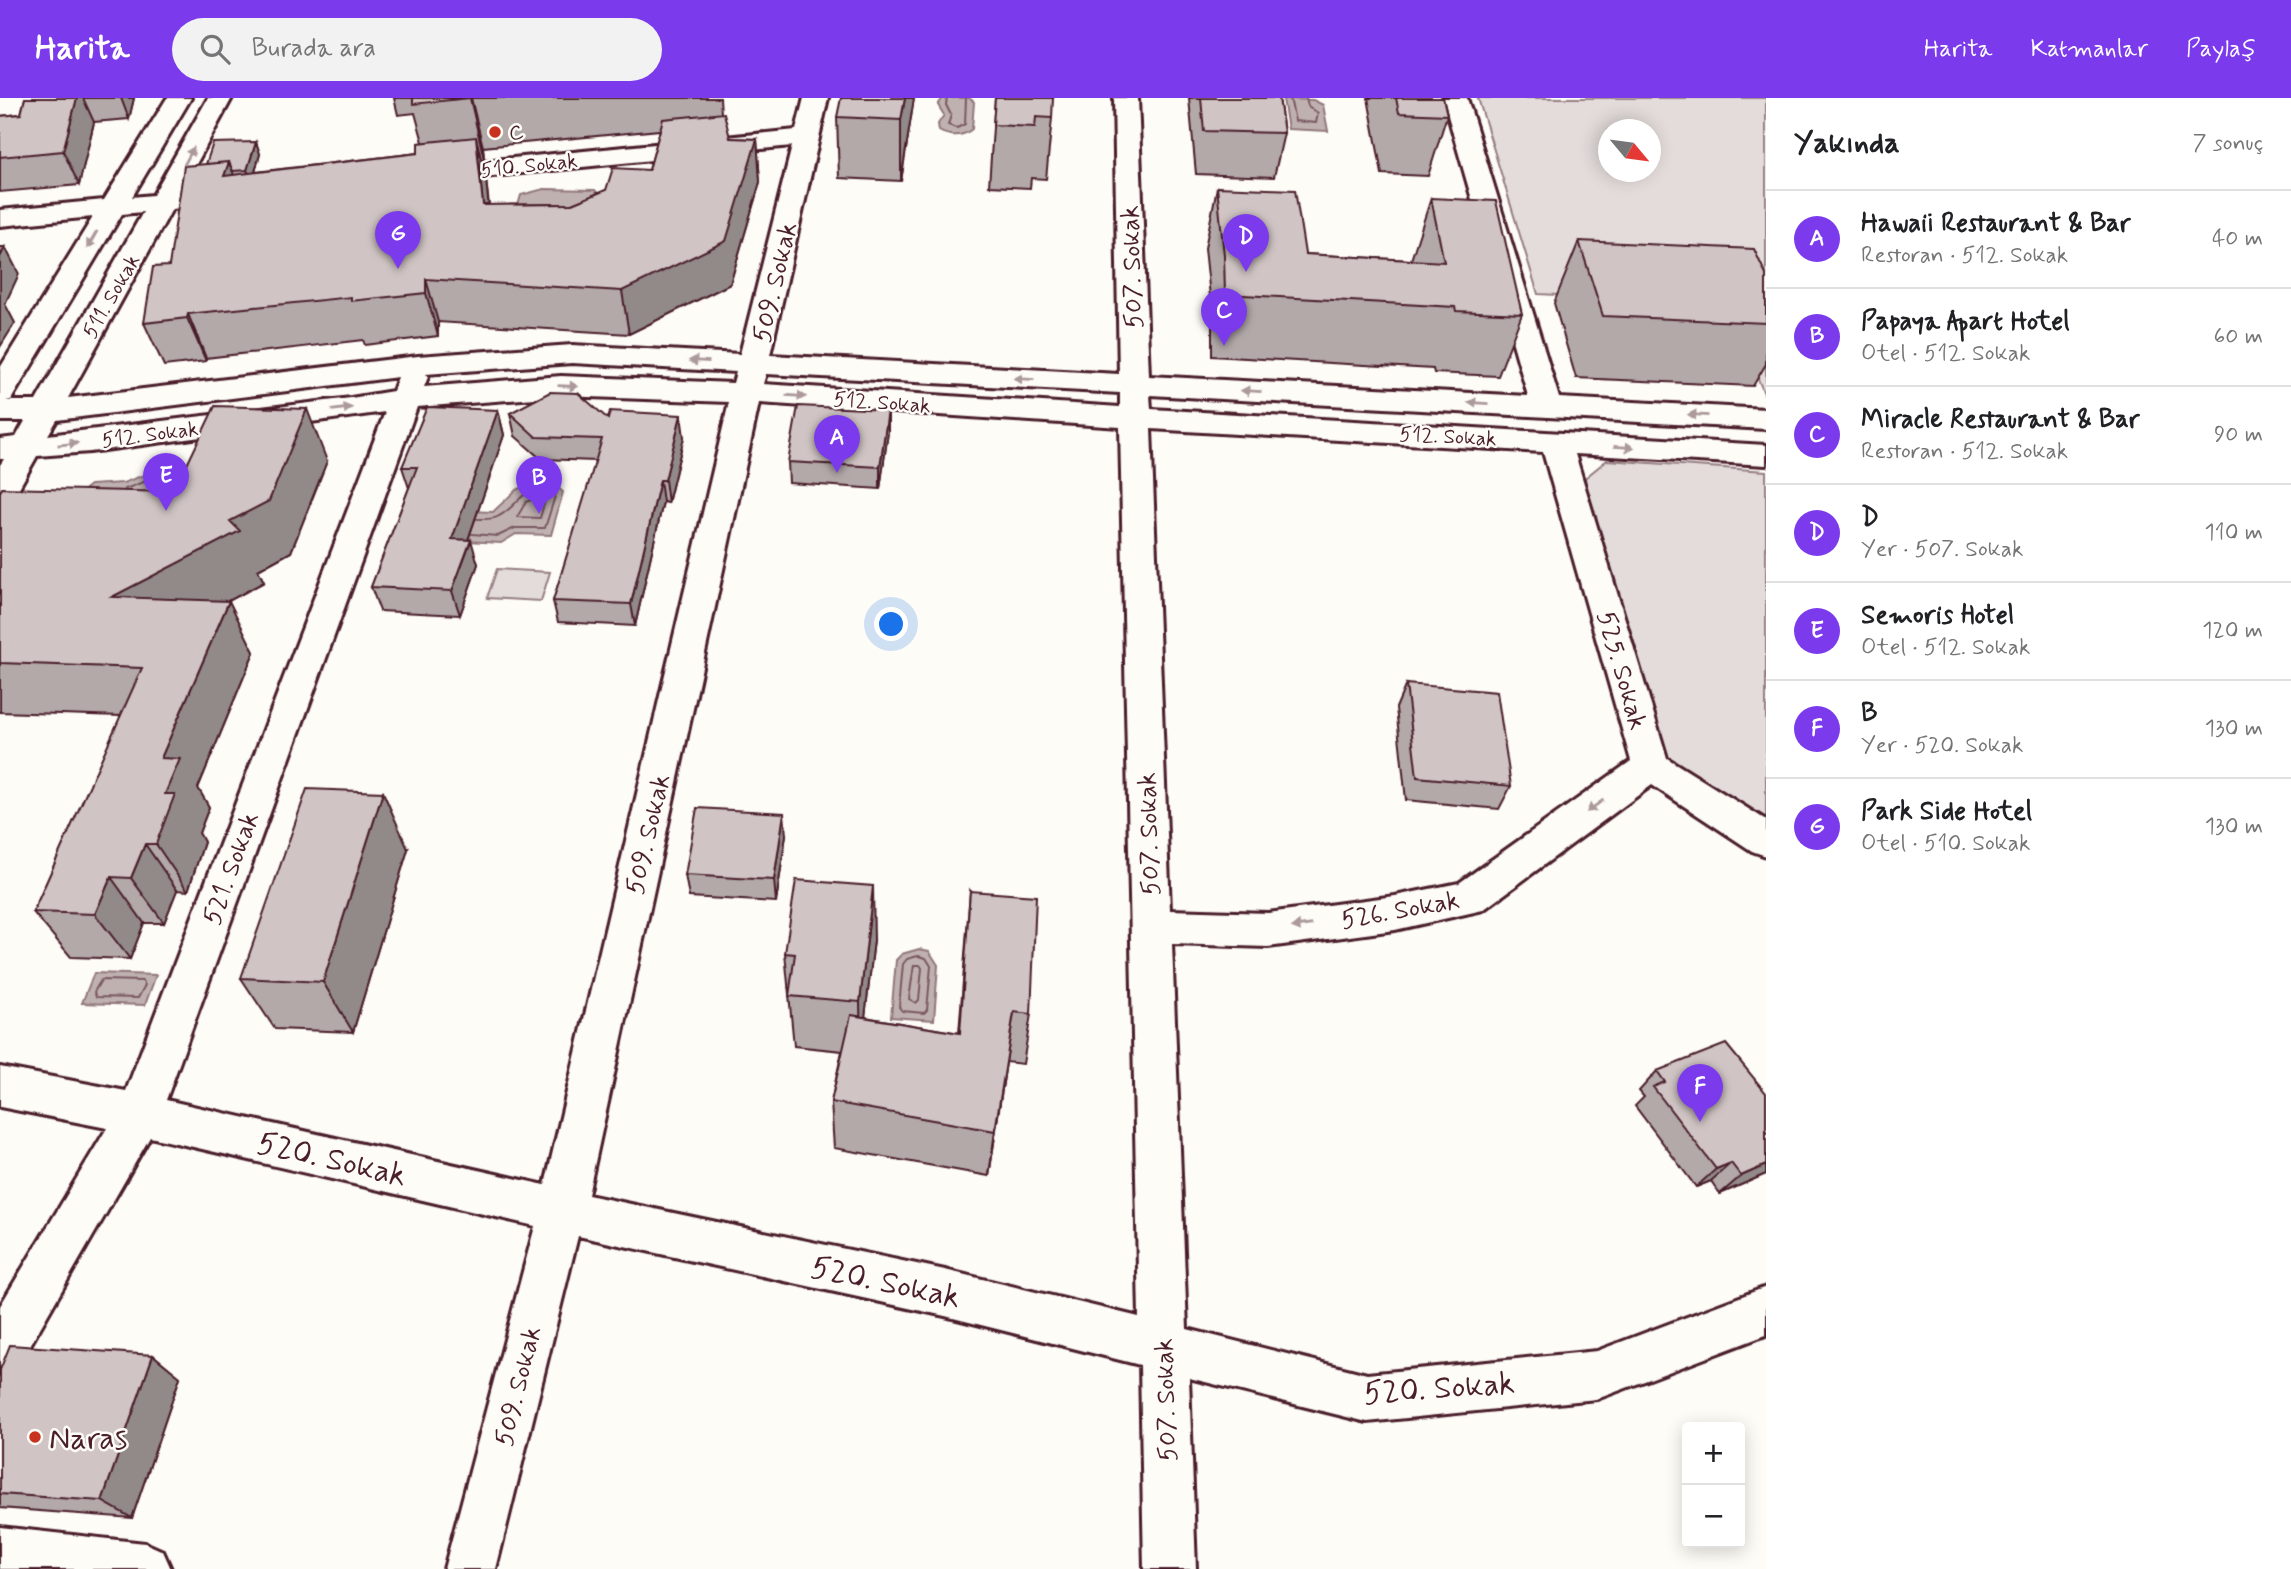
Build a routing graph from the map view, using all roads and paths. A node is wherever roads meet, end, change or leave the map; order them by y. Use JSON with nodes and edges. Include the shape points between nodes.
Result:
{"nodes":[{"id":1,"x":179,"y":98,"type":"edge"},
{"id":2,"x":220,"y":98,"type":"edge"},
{"id":3,"x":816,"y":98,"type":"edge"},
{"id":4,"x":1126,"y":98,"type":"edge"},
{"id":5,"x":1455,"y":98,"type":"edge"},
{"id":6,"x":807,"y":137,"type":"junction"},
{"id":7,"x":411,"y":177,"type":"edge"},
{"id":8,"x":260,"y":192,"type":"edge"},
{"id":9,"x":164,"y":201,"type":"junction"},
{"id":10,"x":111,"y":207,"type":"junction"},
{"id":11,"x":0,"y":218,"type":"edge"},
{"id":12,"x":750,"y":379,"type":"junction"},
{"id":13,"x":412,"y":381,"type":"junction"},
{"id":14,"x":0,"y":393,"type":"edge"},
{"id":15,"x":1135,"y":401,"type":"junction"},
{"id":16,"x":1546,"y":407,"type":"junction"},
{"id":17,"x":0,"y":411,"type":"edge"},
{"id":18,"x":46,"y":411,"type":"junction"},
{"id":19,"x":1766,"y":419,"type":"edge"},
{"id":20,"x":1556,"y":443,"type":"junction"},
{"id":21,"x":13,"y":449,"type":"edge"},
{"id":22,"x":1766,"y":455,"type":"edge"},
{"id":23,"x":0,"y":494,"type":"edge"},
{"id":24,"x":1651,"y":766,"type":"junction"},
{"id":25,"x":1766,"y":840,"type":"edge"},
{"id":26,"x":1150,"y":926,"type":"junction"},
{"id":27,"x":0,"y":1087,"type":"edge"},
{"id":28,"x":139,"y":1114,"type":"junction"},
{"id":29,"x":562,"y":1211,"type":"junction"},
{"id":30,"x":1766,"y":1311,"type":"edge"},
{"id":31,"x":1164,"y":1346,"type":"junction"},
{"id":32,"x":0,"y":1351,"type":"edge"},
{"id":33,"x":0,"y":1553,"type":"edge"},
{"id":34,"x":145,"y":1569,"type":"edge"},
{"id":35,"x":470,"y":1569,"type":"edge"},
{"id":36,"x":1170,"y":1569,"type":"edge"}],
"edges":[{"from":1,"to":10,"type":"street","name":"511. Sokak"},
{"from":9,"to":2,"type":"street","name":"511. Sokak","one_way":true},
{"from":3,"to":6,"type":"street","name":"509. Sokak"},
{"from":4,"to":15,"type":"street","name":"507. Sokak"},
{"from":5,"to":16,"type":"street"},
{"from":6,"to":7,"type":"street","name":"510. Sokak"},
{"from":6,"to":12,"type":"street","name":"509. Sokak"},
{"from":8,"to":9,"type":"street"},
{"from":9,"to":10,"type":"street"},
{"from":9,"to":18,"type":"street","name":"511. Sokak"},
{"from":10,"to":11,"type":"street"},
{"from":10,"to":14,"type":"street","name":"511. Sokak","one_way":true},
{"from":12,"to":13,"type":"street","name":"512. Sokak","via":[[561,386]]},
{"from":12,"to":15,"type":"street","name":"512. Sokak"},
{"from":12,"to":29,"type":"street","name":"509. Sokak"},
{"from":13,"to":18,"type":"street","name":"512. Sokak"},
{"from":21,"to":13,"type":"street","name":"512. Sokak","one_way":true,"via":[[304,414]]},
{"from":13,"to":28,"type":"street","name":"521. Sokak"},
{"from":16,"to":15,"type":"street","name":"512. Sokak","one_way":true},
{"from":15,"to":20,"type":"street","name":"512. Sokak"},
{"from":15,"to":26,"type":"street","name":"507. Sokak"},
{"from":19,"to":16,"type":"street","name":"512. Sokak","one_way":true},
{"from":17,"to":18,"type":"street","name":"512. Sokak"},
{"from":18,"to":21,"type":"street","name":"511. Sokak"},
{"from":20,"to":22,"type":"street","name":"512. Sokak","one_way":true},
{"from":20,"to":24,"type":"street","name":"525. Sokak"},
{"from":21,"to":23,"type":"street","name":"511. Sokak"},
{"from":24,"to":25,"type":"street","name":"525. Sokak"},
{"from":24,"to":26,"type":"street","name":"526. Sokak","one_way":true,"via":[[1469,898],[1268,930]]},
{"from":26,"to":31,"type":"street","name":"507. Sokak"},
{"from":27,"to":28,"type":"street","name":"520. Sokak"},
{"from":28,"to":29,"type":"street","name":"520. Sokak"},
{"from":28,"to":32,"type":"street","name":"521. Sokak"},
{"from":29,"to":31,"type":"street","name":"520. Sokak","via":[[946,1293]]},
{"from":29,"to":35,"type":"street","name":"509. Sokak"},
{"from":30,"to":31,"type":"street","name":"520. Sokak","via":[[1597,1375],[1367,1398]]},
{"from":31,"to":36,"type":"street","name":"507. Sokak"},
{"from":33,"to":34,"type":"street"}]}
